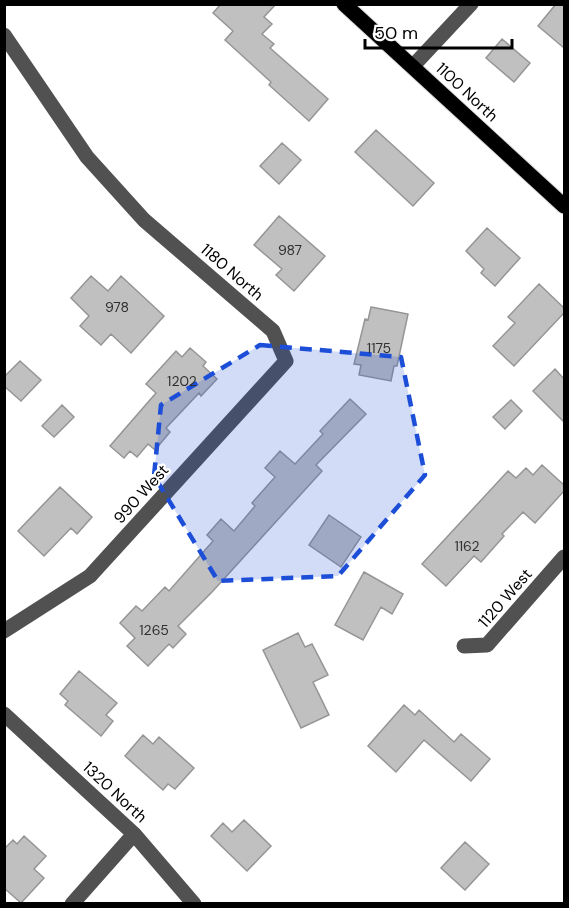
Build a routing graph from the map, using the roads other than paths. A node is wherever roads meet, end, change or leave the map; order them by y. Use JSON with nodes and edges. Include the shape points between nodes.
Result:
{"nodes":[{"id":1,"x":344,"y":4,"type":"edge"},
{"id":2,"x":471,"y":4,"type":"edge"},
{"id":3,"x":4,"y":35,"type":"edge"},
{"id":4,"x":413,"y":66,"type":"junction"},
{"id":5,"x":564,"y":206,"type":"edge"},
{"id":6,"x":286,"y":361,"type":"joint"},
{"id":7,"x":564,"y":557,"type":"edge"},
{"id":8,"x":4,"y":631,"type":"edge"},
{"id":9,"x":464,"y":646,"type":"dead end"},
{"id":10,"x":4,"y":714,"type":"edge"},
{"id":11,"x":134,"y":834,"type":"junction"},
{"id":12,"x":72,"y":903,"type":"edge"},
{"id":13,"x":194,"y":903,"type":"edge"}],
"edges":[{"from":1,"to":4,"type":"main road","name":"1100 North"},
{"from":2,"to":4,"type":"street"},
{"from":3,"to":6,"type":"street","name":"1180 North","via":[[87,157],[144,220],[273,331]]},
{"from":4,"to":5,"type":"main road","name":"1100 North"},
{"from":6,"to":8,"type":"street","name":"990 West","via":[[90,576]]},
{"from":7,"to":9,"type":"street","name":"1120 West","via":[[487,645]]},
{"from":10,"to":11,"type":"street","name":"1320 North"},
{"from":11,"to":12,"type":"street"},
{"from":11,"to":13,"type":"street","name":"1320 North"}]}
